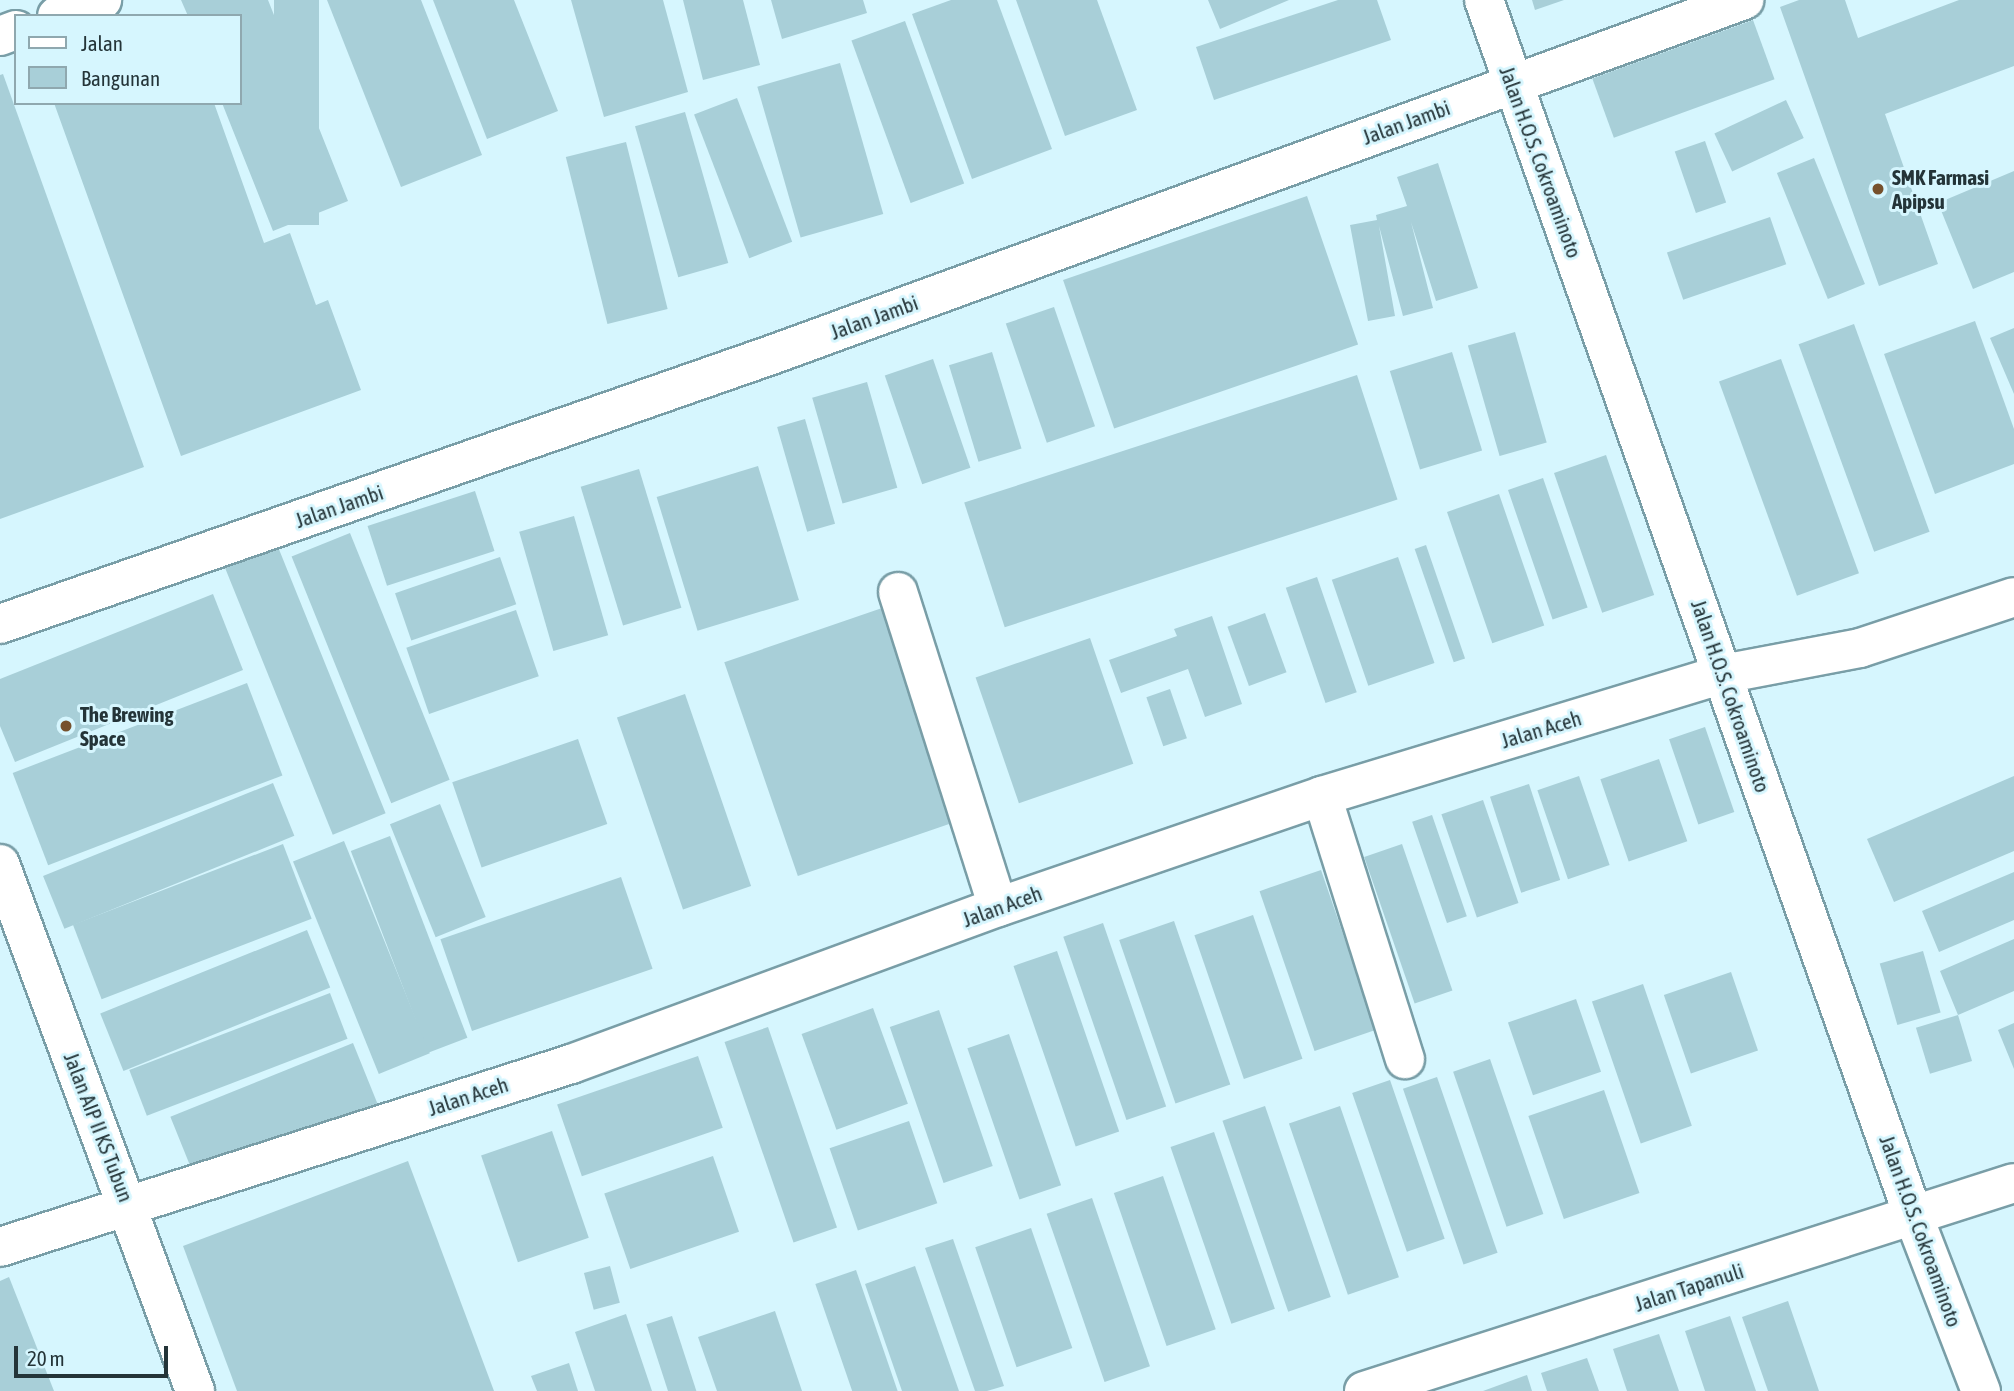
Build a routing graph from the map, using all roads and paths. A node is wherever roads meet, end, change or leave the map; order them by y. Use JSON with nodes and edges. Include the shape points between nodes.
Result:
{"nodes":[{"id":1,"x":103,"y":0,"type":"edge"},
{"id":2,"x":1484,"y":0,"type":"edge"},
{"id":3,"x":1744,"y":0,"type":"edge"},
{"id":4,"x":63,"y":14,"type":"edge"},
{"id":5,"x":1513,"y":82,"type":"junction"},
{"id":6,"x":898,"y":592,"type":"dead end"},
{"id":7,"x":2014,"y":597,"type":"edge"},
{"id":8,"x":0,"y":624,"type":"edge"},
{"id":9,"x":1723,"y":674,"type":"junction"},
{"id":10,"x":1322,"y":796,"type":"junction"},
{"id":11,"x":0,"y":864,"type":"edge"},
{"id":12,"x":998,"y":907,"type":"junction"},
{"id":13,"x":1405,"y":1059,"type":"dead end"},
{"id":14,"x":2014,"y":1183,"type":"edge"},
{"id":15,"x":128,"y":1204,"type":"junction"},
{"id":16,"x":1913,"y":1215,"type":"junction"},
{"id":17,"x":0,"y":1247,"type":"edge"},
{"id":18,"x":195,"y":1391,"type":"edge"},
{"id":19,"x":1363,"y":1391,"type":"edge"},
{"id":20,"x":1981,"y":1391,"type":"edge"}],
"edges":[{"from":1,"to":4,"type":"street"},
{"from":2,"to":5,"type":"street","name":"Jalan H.O.S. Cokroaminoto"},
{"from":3,"to":5,"type":"street","name":"Jalan Jambi"},
{"from":5,"to":8,"type":"street","name":"Jalan Jambi","via":[[774,354]]},
{"from":5,"to":9,"type":"street","name":"Jalan H.O.S. Cokroaminoto"},
{"from":6,"to":12,"type":"street"},
{"from":7,"to":9,"type":"street","name":"Jalan Aceh","via":[[1860,648]]},
{"from":9,"to":10,"type":"street","name":"Jalan Aceh"},
{"from":9,"to":16,"type":"street","name":"Jalan H.O.S. Cokroaminoto"},
{"from":10,"to":12,"type":"street","name":"Jalan Aceh"},
{"from":10,"to":13,"type":"street"},
{"from":11,"to":15,"type":"street","name":"Jalan AIP II KS Tubun"},
{"from":12,"to":15,"type":"street","name":"Jalan Aceh","via":[[571,1064]]},
{"from":14,"to":16,"type":"street","name":"Jalan Tapanuli"},
{"from":15,"to":17,"type":"street","name":"Jalan Aceh"},
{"from":15,"to":18,"type":"street","name":"Jalan AIP II KS Tubun"},
{"from":16,"to":19,"type":"street","name":"Jalan Tapanuli"},
{"from":16,"to":20,"type":"street","name":"Jalan H.O.S. Cokroaminoto"}]}
